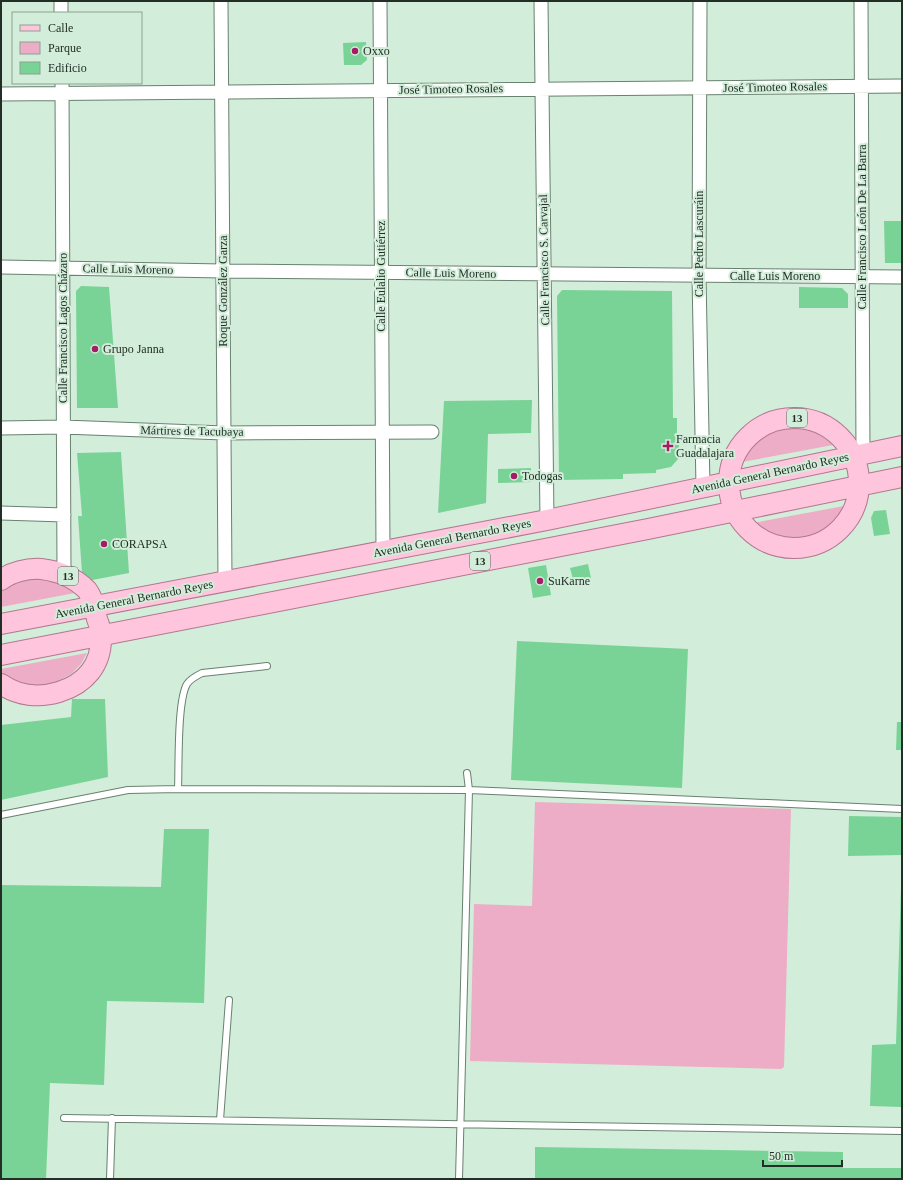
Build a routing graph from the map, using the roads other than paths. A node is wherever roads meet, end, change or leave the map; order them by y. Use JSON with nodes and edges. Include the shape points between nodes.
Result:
{"nodes":[{"id":1,"x":61,"y":1,"type":"edge"},
{"id":2,"x":221,"y":1,"type":"edge"},
{"id":3,"x":380,"y":1,"type":"edge"},
{"id":4,"x":541,"y":1,"type":"edge"},
{"id":5,"x":700,"y":1,"type":"edge"},
{"id":6,"x":861,"y":1,"type":"edge"},
{"id":7,"x":61,"y":12,"type":"edge"},
{"id":8,"x":862,"y":86,"type":"junction"},
{"id":9,"x":902,"y":86,"type":"edge"},
{"id":10,"x":62,"y":88,"type":"edge"},
{"id":11,"x":700,"y":88,"type":"junction"},
{"id":12,"x":542,"y":89,"type":"junction"},
{"id":13,"x":380,"y":90,"type":"junction"},
{"id":14,"x":222,"y":92,"type":"junction"},
{"id":15,"x":1,"y":94,"type":"edge"},
{"id":16,"x":1,"y":267,"type":"edge"},
{"id":17,"x":63,"y":267,"type":"junction"},
{"id":18,"x":223,"y":270,"type":"junction"},
{"id":19,"x":382,"y":272,"type":"junction"},
{"id":20,"x":544,"y":274,"type":"junction"},
{"id":21,"x":699,"y":276,"type":"junction"},
{"id":22,"x":862,"y":277,"type":"junction"},
{"id":23,"x":902,"y":277,"type":"edge"},
{"id":24,"x":63,"y":427,"type":"junction"},
{"id":25,"x":1,"y":428,"type":"edge"},
{"id":26,"x":382,"y":432,"type":"junction"},
{"id":27,"x":432,"y":432,"type":"dead end"},
{"id":28,"x":224,"y":433,"type":"junction"},
{"id":29,"x":902,"y":446,"type":"edge"},
{"id":30,"x":859,"y":455,"type":"junction"},
{"id":31,"x":902,"y":477,"type":"edge"},
{"id":32,"x":730,"y":482,"type":"junction"},
{"id":33,"x":859,"y":486,"type":"junction"},
{"id":34,"x":703,"y":487,"type":"junction"},
{"id":35,"x":735,"y":510,"type":"junction"},
{"id":36,"x":1,"y":513,"type":"edge"},
{"id":37,"x":64,"y":515,"type":"junction"},
{"id":38,"x":547,"y":520,"type":"junction"},
{"id":39,"x":383,"y":552,"type":"junction"},
{"id":40,"x":64,"y":574,"type":"junction"},
{"id":41,"x":1,"y":580,"type":"edge"},
{"id":42,"x":225,"y":581,"type":"junction"},
{"id":43,"x":95,"y":606,"type":"junction"},
{"id":44,"x":1,"y":624,"type":"edge"},
{"id":45,"x":101,"y":636,"type":"junction"},
{"id":46,"x":1,"y":655,"type":"edge"},
{"id":47,"x":267,"y":666,"type":"dead end"},
{"id":48,"x":1,"y":684,"type":"edge"},
{"id":49,"x":467,"y":773,"type":"dead end"},
{"id":50,"x":178,"y":789,"type":"junction"},
{"id":51,"x":469,"y":790,"type":"junction"},
{"id":52,"x":902,"y":810,"type":"edge"},
{"id":53,"x":1,"y":815,"type":"edge"},
{"id":54,"x":229,"y":1000,"type":"dead end"},
{"id":55,"x":64,"y":1118,"type":"dead end"},
{"id":56,"x":112,"y":1118,"type":"junction"},
{"id":57,"x":220,"y":1120,"type":"junction"},
{"id":58,"x":459,"y":1124,"type":"junction"},
{"id":59,"x":902,"y":1131,"type":"edge"},
{"id":60,"x":110,"y":1179,"type":"edge"},
{"id":61,"x":458,"y":1179,"type":"edge"}],
"edges":[{"from":1,"to":7,"type":"street"},
{"from":2,"to":14,"type":"street","name":"Roque González Garza"},
{"from":3,"to":13,"type":"street","name":"Calle Eulalio Gutiérrez"},
{"from":4,"to":12,"type":"street","name":"Calle Francisco S. Carvajal"},
{"from":5,"to":11,"type":"street","name":"Calle Pedro Lascuráin"},
{"from":6,"to":8,"type":"street","name":"Calle Francisco León De La Barra"},
{"from":8,"to":9,"type":"street","name":"José Timoteo Rosales"},
{"from":8,"to":11,"type":"street","name":"José Timoteo Rosales"},
{"from":8,"to":22,"type":"street","name":"Calle Francisco León De La Barra"},
{"from":10,"to":14,"type":"street","name":"José Timoteo Rosales"},
{"from":10,"to":15,"type":"street","name":"José Timoteo Rosales"},
{"from":10,"to":17,"type":"street","name":"Calle Francisco Lagos Cházaro"},
{"from":11,"to":12,"type":"street","name":"José Timoteo Rosales"},
{"from":11,"to":21,"type":"street","name":"Calle Pedro Lascuráin"},
{"from":12,"to":13,"type":"street","name":"José Timoteo Rosales"},
{"from":12,"to":20,"type":"street","name":"Calle Francisco S. Carvajal"},
{"from":13,"to":14,"type":"street","name":"José Timoteo Rosales"},
{"from":13,"to":19,"type":"street","name":"Calle Eulalio Gutiérrez"},
{"from":14,"to":18,"type":"street","name":"Roque González Garza"},
{"from":16,"to":17,"type":"street","name":"Calle Luis Moreno"},
{"from":17,"to":18,"type":"street","name":"Calle Luis Moreno"},
{"from":17,"to":24,"type":"street","name":"Calle Francisco Lagos Cházaro"},
{"from":18,"to":19,"type":"street","name":"Calle Luis Moreno"},
{"from":18,"to":28,"type":"street","name":"Roque González Garza"},
{"from":19,"to":20,"type":"street","name":"Calle Luis Moreno"},
{"from":19,"to":26,"type":"street","name":"Calle Eulalio Gutiérrez"},
{"from":20,"to":21,"type":"street","name":"Calle Luis Moreno"},
{"from":20,"to":38,"type":"street","name":"Calle Francisco S. Carvajal"},
{"from":21,"to":22,"type":"street","name":"Calle Luis Moreno"},
{"from":21,"to":34,"type":"street","name":"Calle Pedro Lascuráin"},
{"from":22,"to":23,"type":"street","name":"Calle Luis Moreno"},
{"from":22,"to":30,"type":"street","name":"Calle Francisco León De La Barra"},
{"from":24,"to":25,"type":"street","name":"Mártires de Tacubaya"},
{"from":24,"to":28,"type":"street","name":"Mártires de Tacubaya"},
{"from":24,"to":37,"type":"street","name":"Calle Francisco Lagos Cházaro"},
{"from":26,"to":27,"type":"street","name":"Mártires de Tacubaya"},
{"from":26,"to":28,"type":"street","name":"Mártires de Tacubaya"},
{"from":26,"to":39,"type":"street","name":"Calle Eulalio Gutiérrez"},
{"from":28,"to":42,"type":"street","name":"Roque González Garza"},
{"from":29,"to":30,"type":"main road","name":"Avenida General Bernardo Reyes","number":"13"},
{"from":30,"to":32,"type":"main road","name":"Avenida General Bernardo Reyes","number":"13"},
{"from":30,"to":32,"type":"main road","number":"13","via":[[839,436],[818,422],[805,418],[781,419],[762,426],[747,438],[732,463]]},
{"from":30,"to":33,"type":"main road","number":"13"},
{"from":31,"to":33,"type":"main road","number":"13"},
{"from":32,"to":34,"type":"main road","name":"Avenida General Bernardo Reyes","number":"13"},
{"from":32,"to":35,"type":"main road","number":"13"},
{"from":33,"to":35,"type":"main road","number":"13"},
{"from":33,"to":35,"type":"main road","number":"13","via":[[856,503],[845,523],[832,536],[807,546],[786,547],[763,540],[750,530]]},
{"from":34,"to":38,"type":"main road","name":"Avenida General Bernardo Reyes","number":"13"},
{"from":35,"to":45,"type":"main road","number":"13"},
{"from":36,"to":37,"type":"street"},
{"from":37,"to":40,"type":"street","name":"Calle Francisco Lagos Cházaro"},
{"from":38,"to":39,"type":"main road","name":"Avenida General Bernardo Reyes","number":"13"},
{"from":39,"to":42,"type":"main road","name":"Avenida General Bernardo Reyes","number":"13"},
{"from":40,"to":41,"type":"main road","number":"13","via":[[34,568]]},
{"from":40,"to":43,"type":"main road","number":"13","via":[[77,581],[88,592]]},
{"from":42,"to":43,"type":"main road","name":"Avenida General Bernardo Reyes","number":"13"},
{"from":43,"to":44,"type":"main road","name":"Avenida General Bernardo Reyes","number":"13"},
{"from":43,"to":45,"type":"main road","number":"13"},
{"from":45,"to":46,"type":"main road","number":"13"},
{"from":45,"to":48,"type":"main road","number":"13","via":[[97,662],[86,678],[68,690],[47,696],[26,695]]},
{"from":47,"to":50,"type":"lane","via":[[202,673],[188,684],[182,700]]},
{"from":49,"to":51,"type":"lane"},
{"from":50,"to":51,"type":"lane"},
{"from":50,"to":53,"type":"lane","via":[[128,790]]},
{"from":51,"to":52,"type":"lane"},
{"from":51,"to":58,"type":"lane"},
{"from":54,"to":57,"type":"lane"},
{"from":55,"to":56,"type":"lane"},
{"from":56,"to":57,"type":"lane"},
{"from":56,"to":60,"type":"lane"},
{"from":57,"to":58,"type":"lane"},
{"from":58,"to":59,"type":"lane"},
{"from":58,"to":61,"type":"lane"}]}
